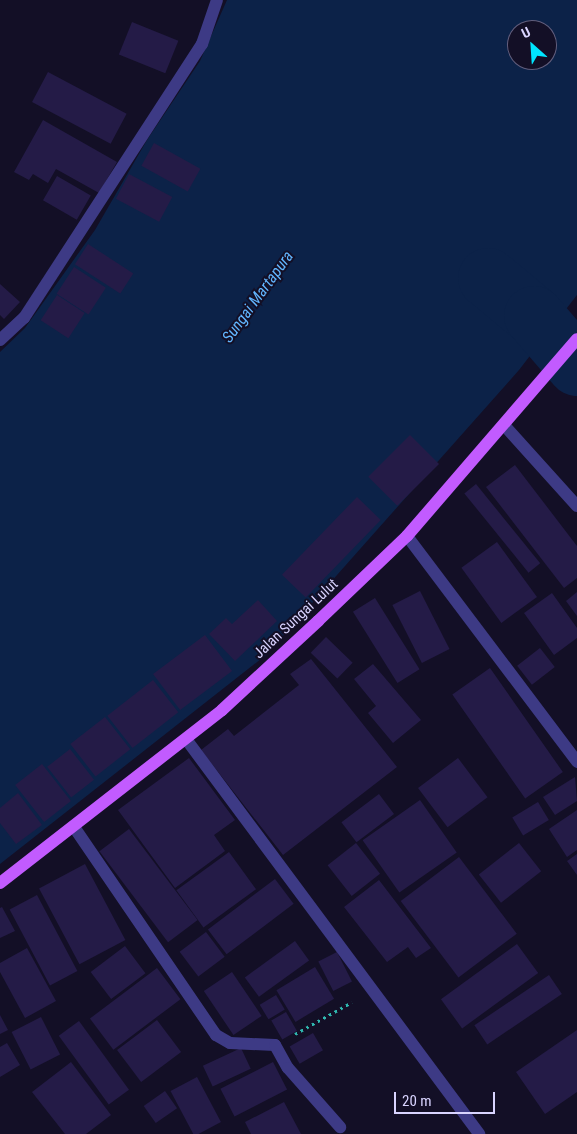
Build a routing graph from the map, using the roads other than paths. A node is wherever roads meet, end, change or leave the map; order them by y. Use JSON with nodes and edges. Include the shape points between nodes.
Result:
{"nodes":[{"id":1,"x":217,"y":0,"type":"edge"},
{"id":2,"x":577,"y":339,"type":"edge"},
{"id":3,"x":0,"y":340,"type":"edge"},
{"id":4,"x":504,"y":425,"type":"junction"},
{"id":5,"x":577,"y":506,"type":"edge"},
{"id":6,"x":407,"y":536,"type":"junction"},
{"id":7,"x":186,"y":738,"type":"junction"},
{"id":8,"x":577,"y":762,"type":"edge"},
{"id":9,"x":74,"y":827,"type":"junction"},
{"id":10,"x":0,"y":883,"type":"edge"},
{"id":11,"x":340,"y":1127,"type":"dead end"},
{"id":12,"x":479,"y":1134,"type":"edge"}],
"edges":[{"from":1,"to":3,"type":"street","via":[[202,44],[24,318]]},
{"from":2,"to":4,"type":"main road","name":"Jalan Sungai Lulut"},
{"from":4,"to":5,"type":"street"},
{"from":4,"to":6,"type":"main road","name":"Jalan Sungai Lulut"},
{"from":6,"to":7,"type":"main road","name":"Jalan Sungai Lulut","via":[[222,710]]},
{"from":6,"to":8,"type":"street"},
{"from":7,"to":9,"type":"main road","name":"Jalan Sungai Lulut"},
{"from":7,"to":12,"type":"street","via":[[370,992]]},
{"from":9,"to":10,"type":"main road","name":"Jalan Sungai Lulut"},
{"from":9,"to":11,"type":"street","via":[[216,1035],[230,1043],[275,1046],[288,1068]]}]}
